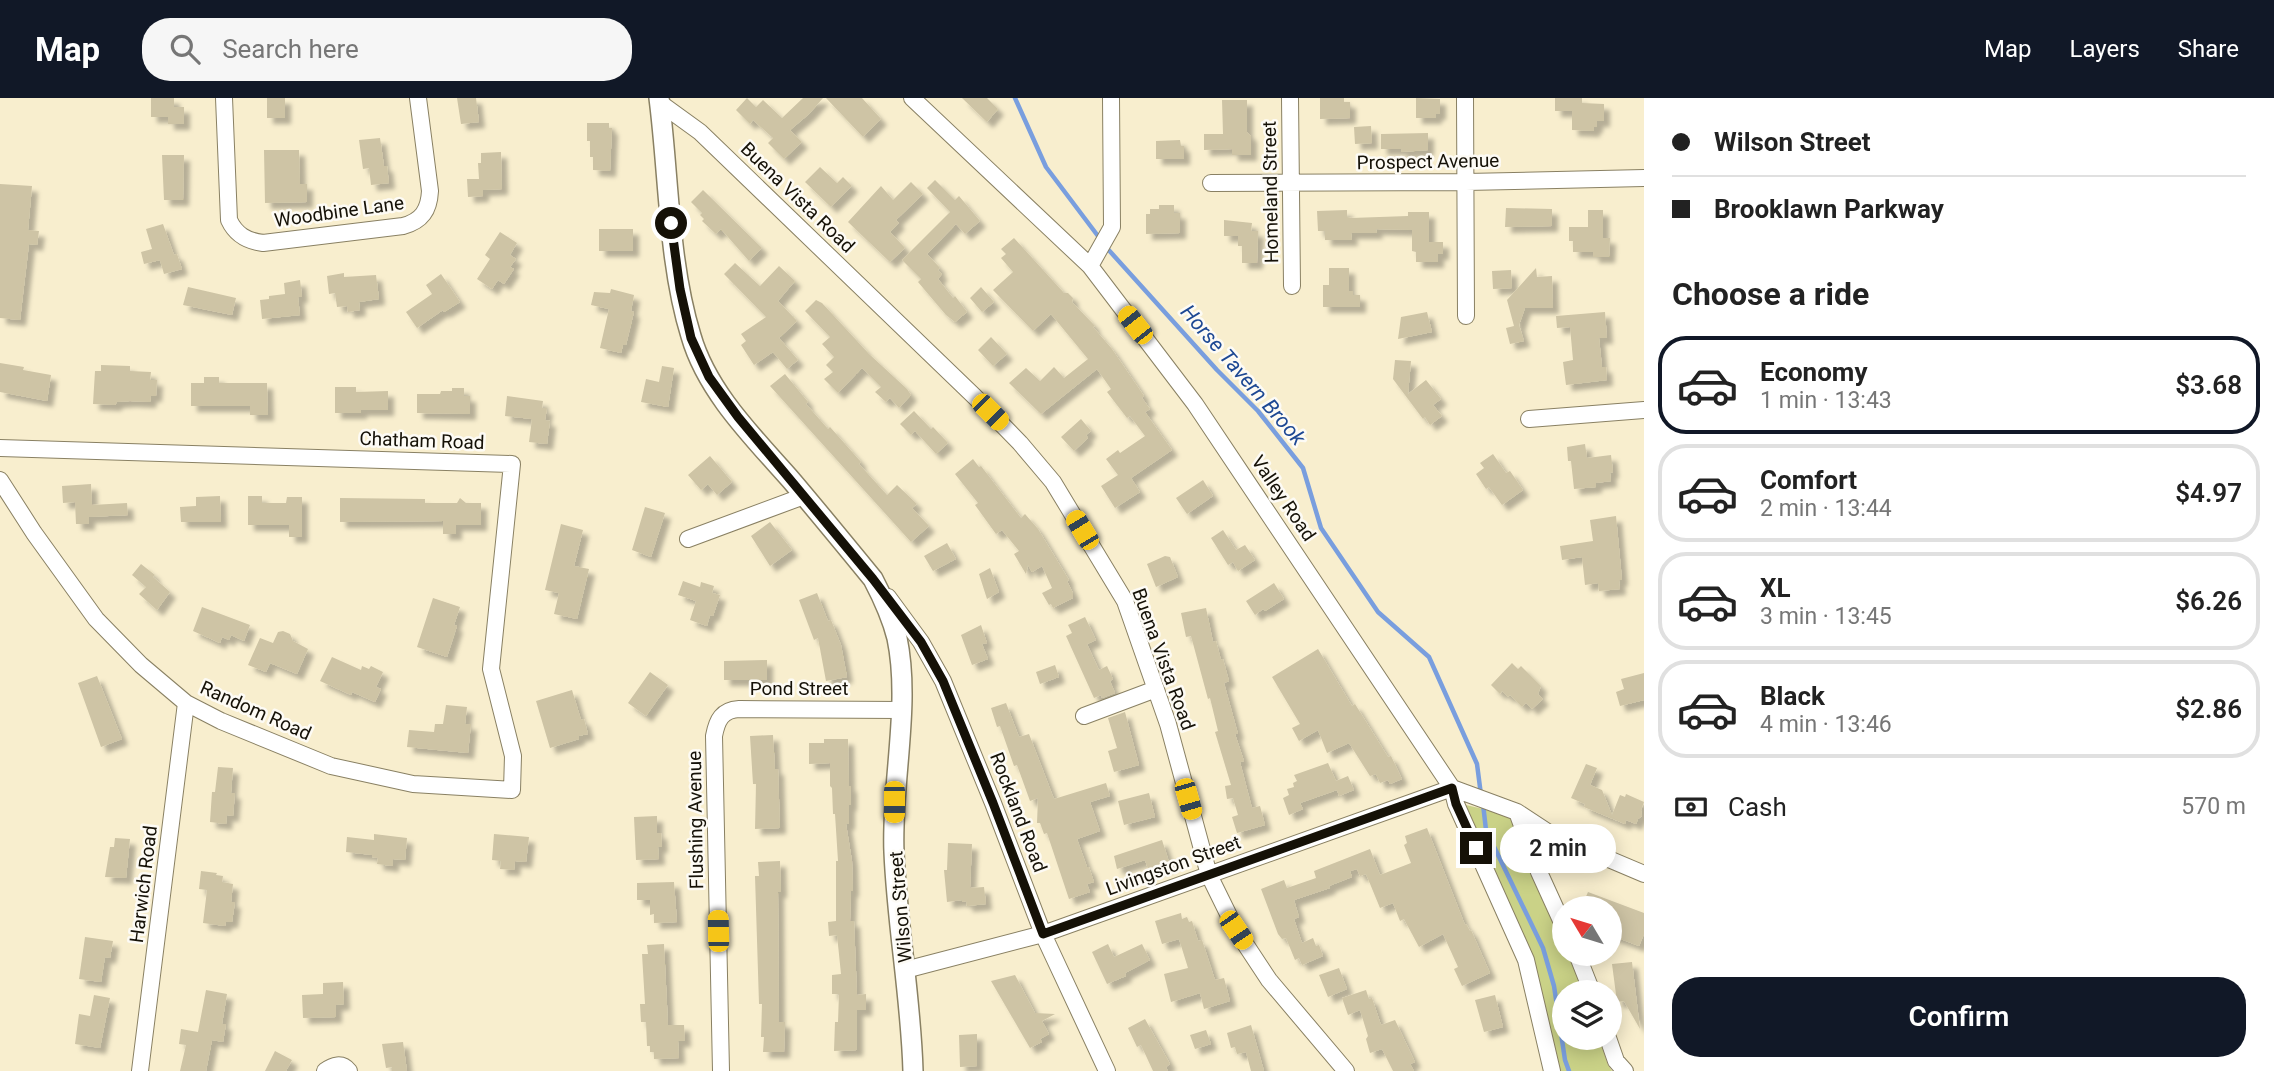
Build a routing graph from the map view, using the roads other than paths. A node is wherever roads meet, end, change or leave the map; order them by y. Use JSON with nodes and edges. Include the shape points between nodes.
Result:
{"nodes":[{"id":1,"x":225,"y":98,"type":"edge"},
{"id":2,"x":418,"y":98,"type":"edge"},
{"id":3,"x":912,"y":98,"type":"edge"},
{"id":4,"x":1111,"y":98,"type":"edge"},
{"id":5,"x":1290,"y":98,"type":"edge"},
{"id":6,"x":1465,"y":98,"type":"edge"},
{"id":7,"x":660,"y":101,"type":"edge"},
{"id":8,"x":1644,"y":178,"type":"edge"},
{"id":9,"x":1466,"y":182,"type":"junction"},
{"id":10,"x":1211,"y":183,"type":"dead end"},
{"id":11,"x":1291,"y":183,"type":"junction"},
{"id":12,"x":1094,"y":261,"type":"junction"},
{"id":13,"x":1292,"y":286,"type":"dead end"},
{"id":14,"x":1466,"y":316,"type":"dead end"},
{"id":15,"x":1644,"y":410,"type":"edge"},
{"id":16,"x":1529,"y":419,"type":"dead end"},
{"id":17,"x":0,"y":448,"type":"edge"},
{"id":18,"x":0,"y":480,"type":"edge"},
{"id":19,"x":804,"y":496,"type":"junction"},
{"id":20,"x":688,"y":540,"type":"dead end"},
{"id":21,"x":873,"y":579,"type":"junction"},
{"id":22,"x":1156,"y":689,"type":"junction"},
{"id":23,"x":186,"y":703,"type":"junction"},
{"id":24,"x":901,"y":710,"type":"junction"},
{"id":25,"x":1084,"y":716,"type":"dead end"},
{"id":26,"x":714,"y":736,"type":"joint"},
{"id":27,"x":1452,"y":788,"type":"junction"},
{"id":28,"x":512,"y":790,"type":"joint"},
{"id":29,"x":1517,"y":812,"type":"junction"},
{"id":30,"x":1644,"y":874,"type":"edge"},
{"id":31,"x":1209,"y":875,"type":"junction"},
{"id":32,"x":1552,"y":901,"type":"edge"},
{"id":33,"x":1043,"y":934,"type":"junction"},
{"id":34,"x":905,"y":970,"type":"junction"},
{"id":35,"x":1612,"y":1050,"type":"edge"},
{"id":36,"x":141,"y":1071,"type":"edge"},
{"id":37,"x":325,"y":1071,"type":"edge"},
{"id":38,"x":349,"y":1071,"type":"edge"},
{"id":39,"x":721,"y":1071,"type":"edge"},
{"id":40,"x":913,"y":1071,"type":"edge"},
{"id":41,"x":1107,"y":1071,"type":"edge"},
{"id":42,"x":1346,"y":1071,"type":"edge"},
{"id":43,"x":1552,"y":1071,"type":"edge"},
{"id":44,"x":1625,"y":1071,"type":"edge"}],
"edges":[{"from":1,"to":2,"type":"street","name":"Woodbine Lane","via":[[229,220],[246,239],[263,243],[403,226],[423,215],[430,191]]},
{"from":3,"to":12,"type":"street","name":"Valley Road"},
{"from":4,"to":12,"type":"street","via":[[1112,227]]},
{"from":5,"to":11,"type":"street","name":"Homeland Street"},
{"from":6,"to":9,"type":"street"},
{"from":7,"to":19,"type":"main road","name":"Wilson Street","via":[[680,289],[691,338],[709,377],[729,405]]},
{"from":7,"to":22,"type":"street","name":"Buena Vista Road","via":[[700,132],[975,397],[1053,482],[1125,601]]},
{"from":8,"to":9,"type":"street","name":"Prospect Avenue"},
{"from":9,"to":11,"type":"street","name":"Prospect Avenue"},
{"from":9,"to":14,"type":"street"},
{"from":10,"to":11,"type":"street","name":"Prospect Avenue"},
{"from":11,"to":13,"type":"street","name":"Homeland Street"},
{"from":12,"to":27,"type":"street","name":"Valley Road"},
{"from":15,"to":16,"type":"street"},
{"from":17,"to":28,"type":"street","name":"Chatham Road","via":[[512,464],[491,669],[513,756]]},
{"from":18,"to":23,"type":"street","name":"Random Road","via":[[96,619]]},
{"from":19,"to":20,"type":"street"},
{"from":19,"to":21,"type":"main road","name":"Wilson Street"},
{"from":21,"to":24,"type":"main road","name":"Wilson Street","via":[[897,639]]},
{"from":21,"to":33,"type":"street","name":"Rockland Road","via":[[921,642],[943,681]]},
{"from":22,"to":25,"type":"street"},
{"from":22,"to":31,"type":"street","name":"Buena Vista Road"},
{"from":23,"to":28,"type":"street","name":"Random Road","via":[[331,766],[413,784]]},
{"from":23,"to":36,"type":"street","name":"Harwich Road"},
{"from":24,"to":26,"type":"street","name":"Pond Street","via":[[733,709],[722,715]]},
{"from":24,"to":34,"type":"main road","name":"Wilson Street","via":[[894,852]]},
{"from":26,"to":39,"type":"street","name":"Flushing Avenue"},
{"from":27,"to":29,"type":"street"},
{"from":27,"to":31,"type":"street","name":"Livingston Street"},
{"from":27,"to":43,"type":"street","name":"Valley Road","via":[[1526,960]]},
{"from":29,"to":30,"type":"street","via":[[1552,835]]},
{"from":29,"to":32,"type":"street"},
{"from":31,"to":33,"type":"street","name":"Livingston Street"},
{"from":31,"to":42,"type":"street","name":"Buena Vista Road","via":[[1236,930],[1269,979]]},
{"from":33,"to":34,"type":"street","name":"Livingston Street"},
{"from":33,"to":41,"type":"street","name":"Rockland Road"},
{"from":34,"to":40,"type":"main road","name":"Wilson Street"},
{"from":35,"to":44,"type":"street"},
{"from":37,"to":38,"type":"street","via":[[340,1065]]}]}
